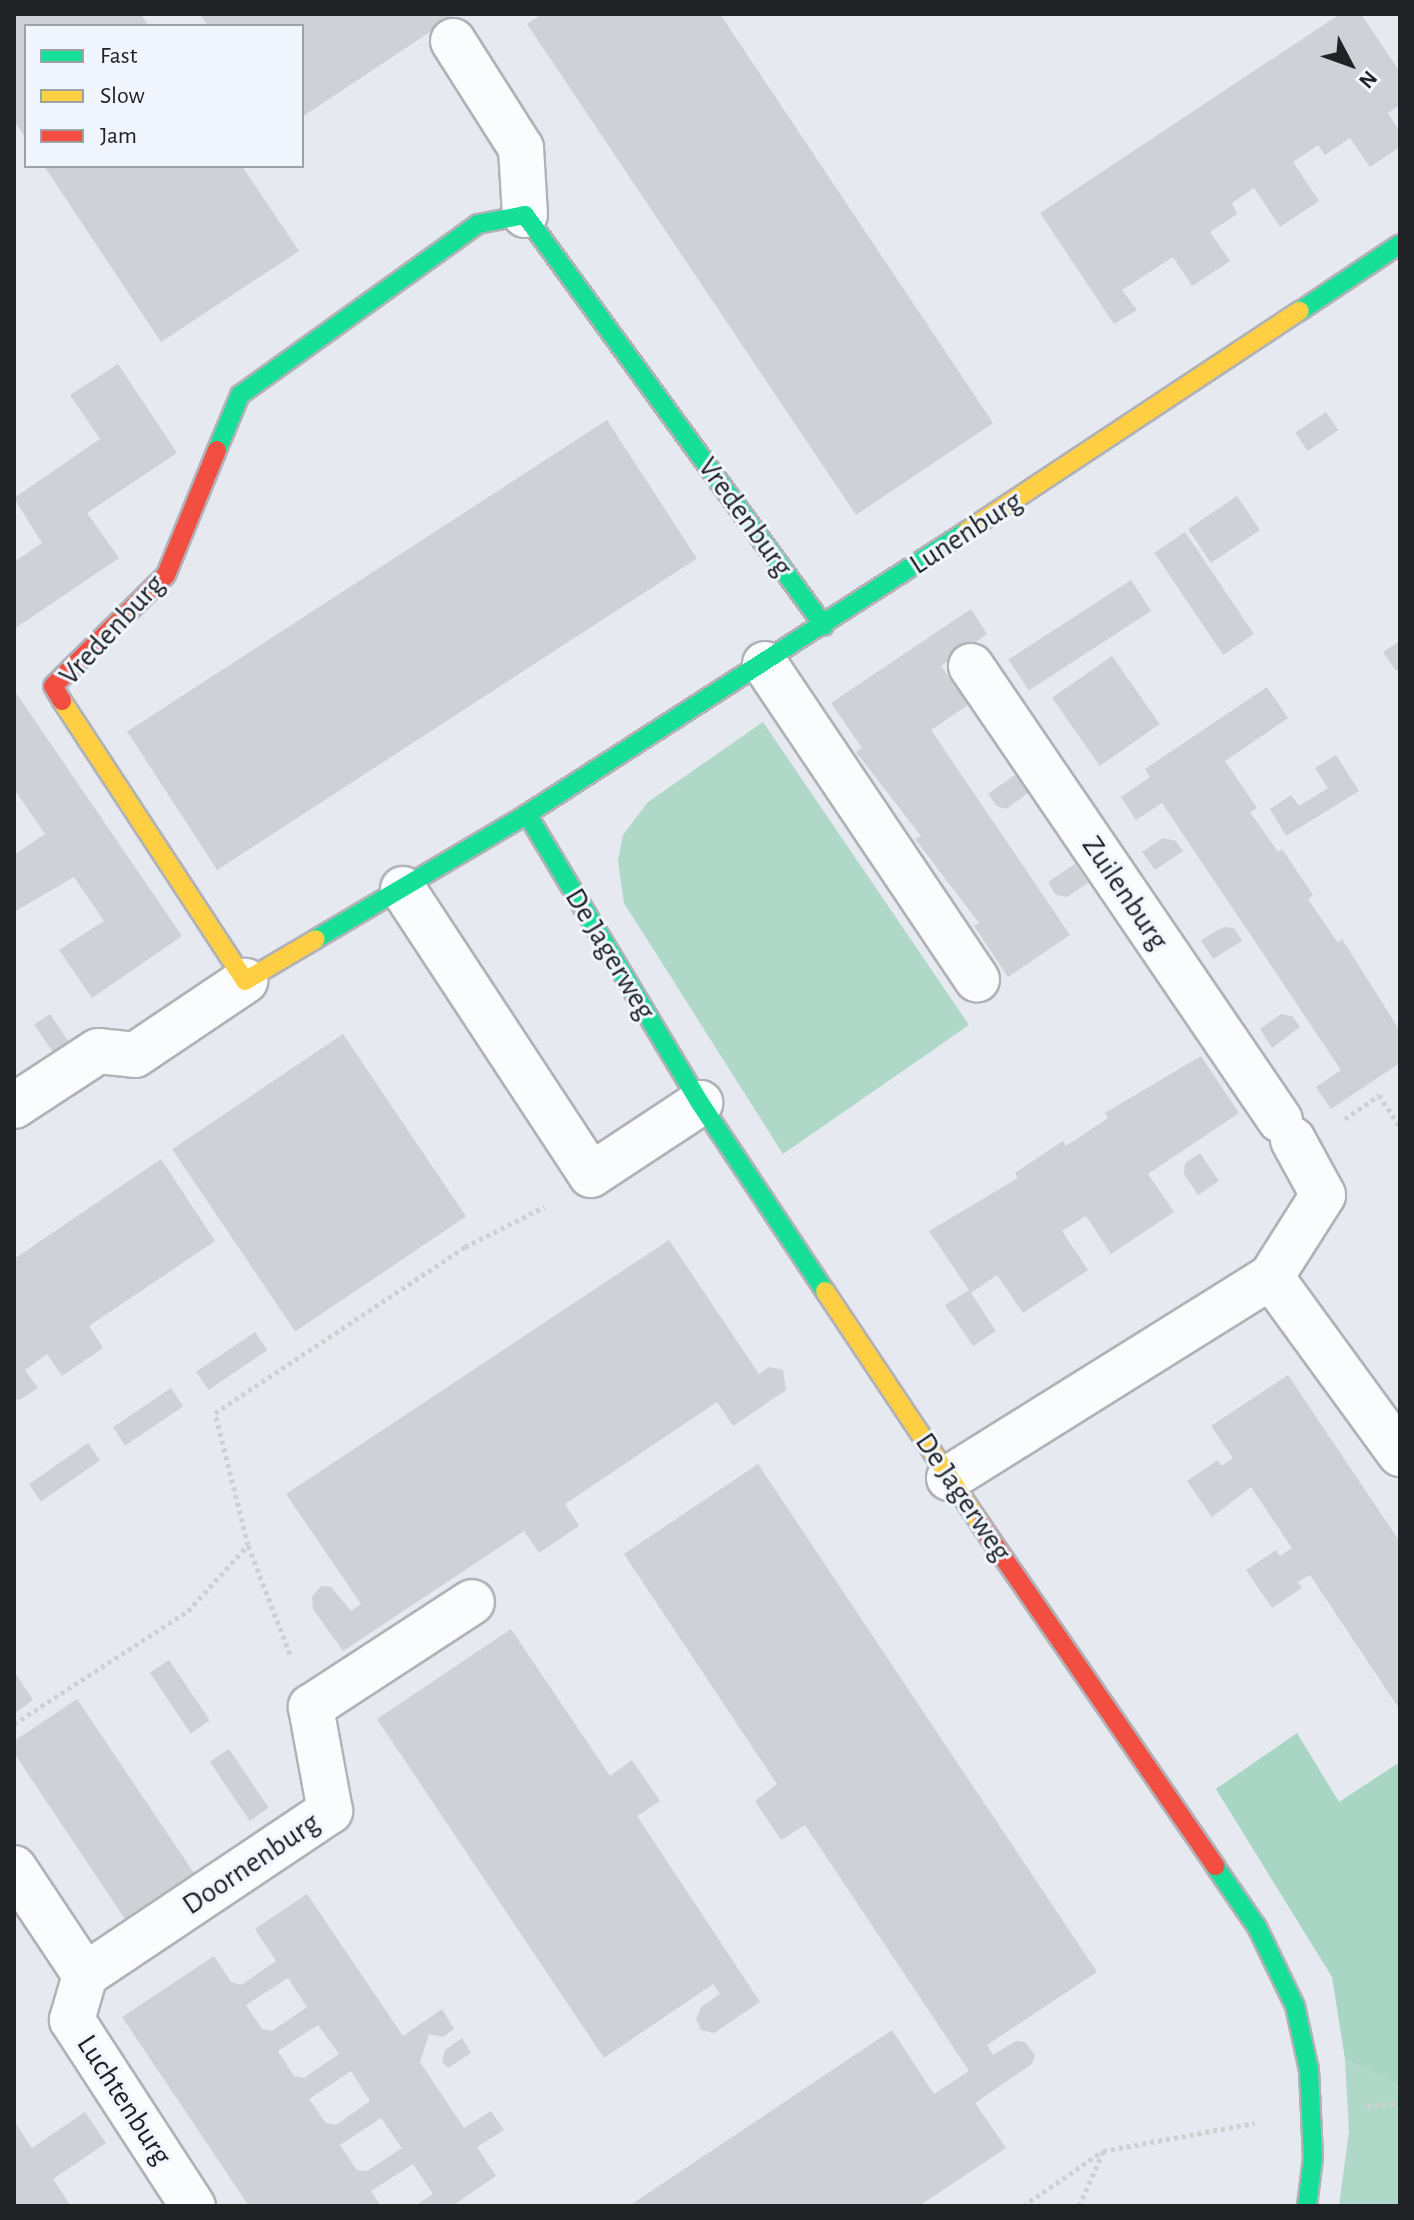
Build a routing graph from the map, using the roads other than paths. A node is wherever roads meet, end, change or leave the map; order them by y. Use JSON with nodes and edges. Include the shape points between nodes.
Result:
{"nodes":[{"id":1,"x":453,"y":41,"type":"dead end"},
{"id":2,"x":525,"y":215,"type":"junction"},
{"id":3,"x":1400,"y":244,"type":"edge"},
{"id":4,"x":824,"y":626,"type":"junction"},
{"id":5,"x":765,"y":664,"type":"junction"},
{"id":6,"x":971,"y":666,"type":"dead end"},
{"id":7,"x":527,"y":814,"type":"junction"},
{"id":8,"x":403,"y":889,"type":"junction"},
{"id":9,"x":977,"y":979,"type":"dead end"},
{"id":10,"x":245,"y":981,"type":"junction"},
{"id":11,"x":700,"y":1103,"type":"junction"},
{"id":12,"x":14,"y":1106,"type":"edge"},
{"id":13,"x":1271,"y":1277,"type":"junction"},
{"id":14,"x":1400,"y":1454,"type":"edge"},
{"id":15,"x":949,"y":1478,"type":"junction"},
{"id":16,"x":472,"y":1602,"type":"dead end"},
{"id":17,"x":14,"y":1868,"type":"edge"},
{"id":18,"x":85,"y":1975,"type":"junction"},
{"id":19,"x":193,"y":2206,"type":"edge"},
{"id":20,"x":1307,"y":2206,"type":"edge"}],
"edges":[{"from":1,"to":2,"type":"street","via":[[521,148]]},
{"from":2,"to":4,"type":"street","name":"Vredenburg"},
{"from":2,"to":10,"type":"street","name":"Vredenburg","via":[[478,224],[240,395],[166,575],[53,686]]},
{"from":3,"to":4,"type":"street","name":"Lunenburg"},
{"from":4,"to":5,"type":"street","name":"Lunenburg"},
{"from":5,"to":7,"type":"street","name":"Lunenburg"},
{"from":5,"to":9,"type":"street"},
{"from":6,"to":13,"type":"street","name":"Zuilenburg","via":[[1290,1136],[1323,1195]]},
{"from":7,"to":8,"type":"street"},
{"from":7,"to":11,"type":"street","name":"De Jagerweg"},
{"from":8,"to":10,"type":"street"},
{"from":8,"to":11,"type":"street","via":[[591,1175]]},
{"from":10,"to":12,"type":"street","via":[[135,1055],[98,1051]]},
{"from":11,"to":15,"type":"street","name":"De Jagerweg"},
{"from":13,"to":14,"type":"street"},
{"from":13,"to":15,"type":"street","name":"Zuilenburg"},
{"from":15,"to":20,"type":"street","name":"De Jagerweg","via":[[1257,1927],[1295,2006],[1314,2112]]},
{"from":16,"to":18,"type":"street","name":"Doornenburg","via":[[311,1707],[330,1811]]},
{"from":17,"to":18,"type":"street"},
{"from":18,"to":19,"type":"street","name":"Luchtenburg","via":[[72,2020]]}]}
